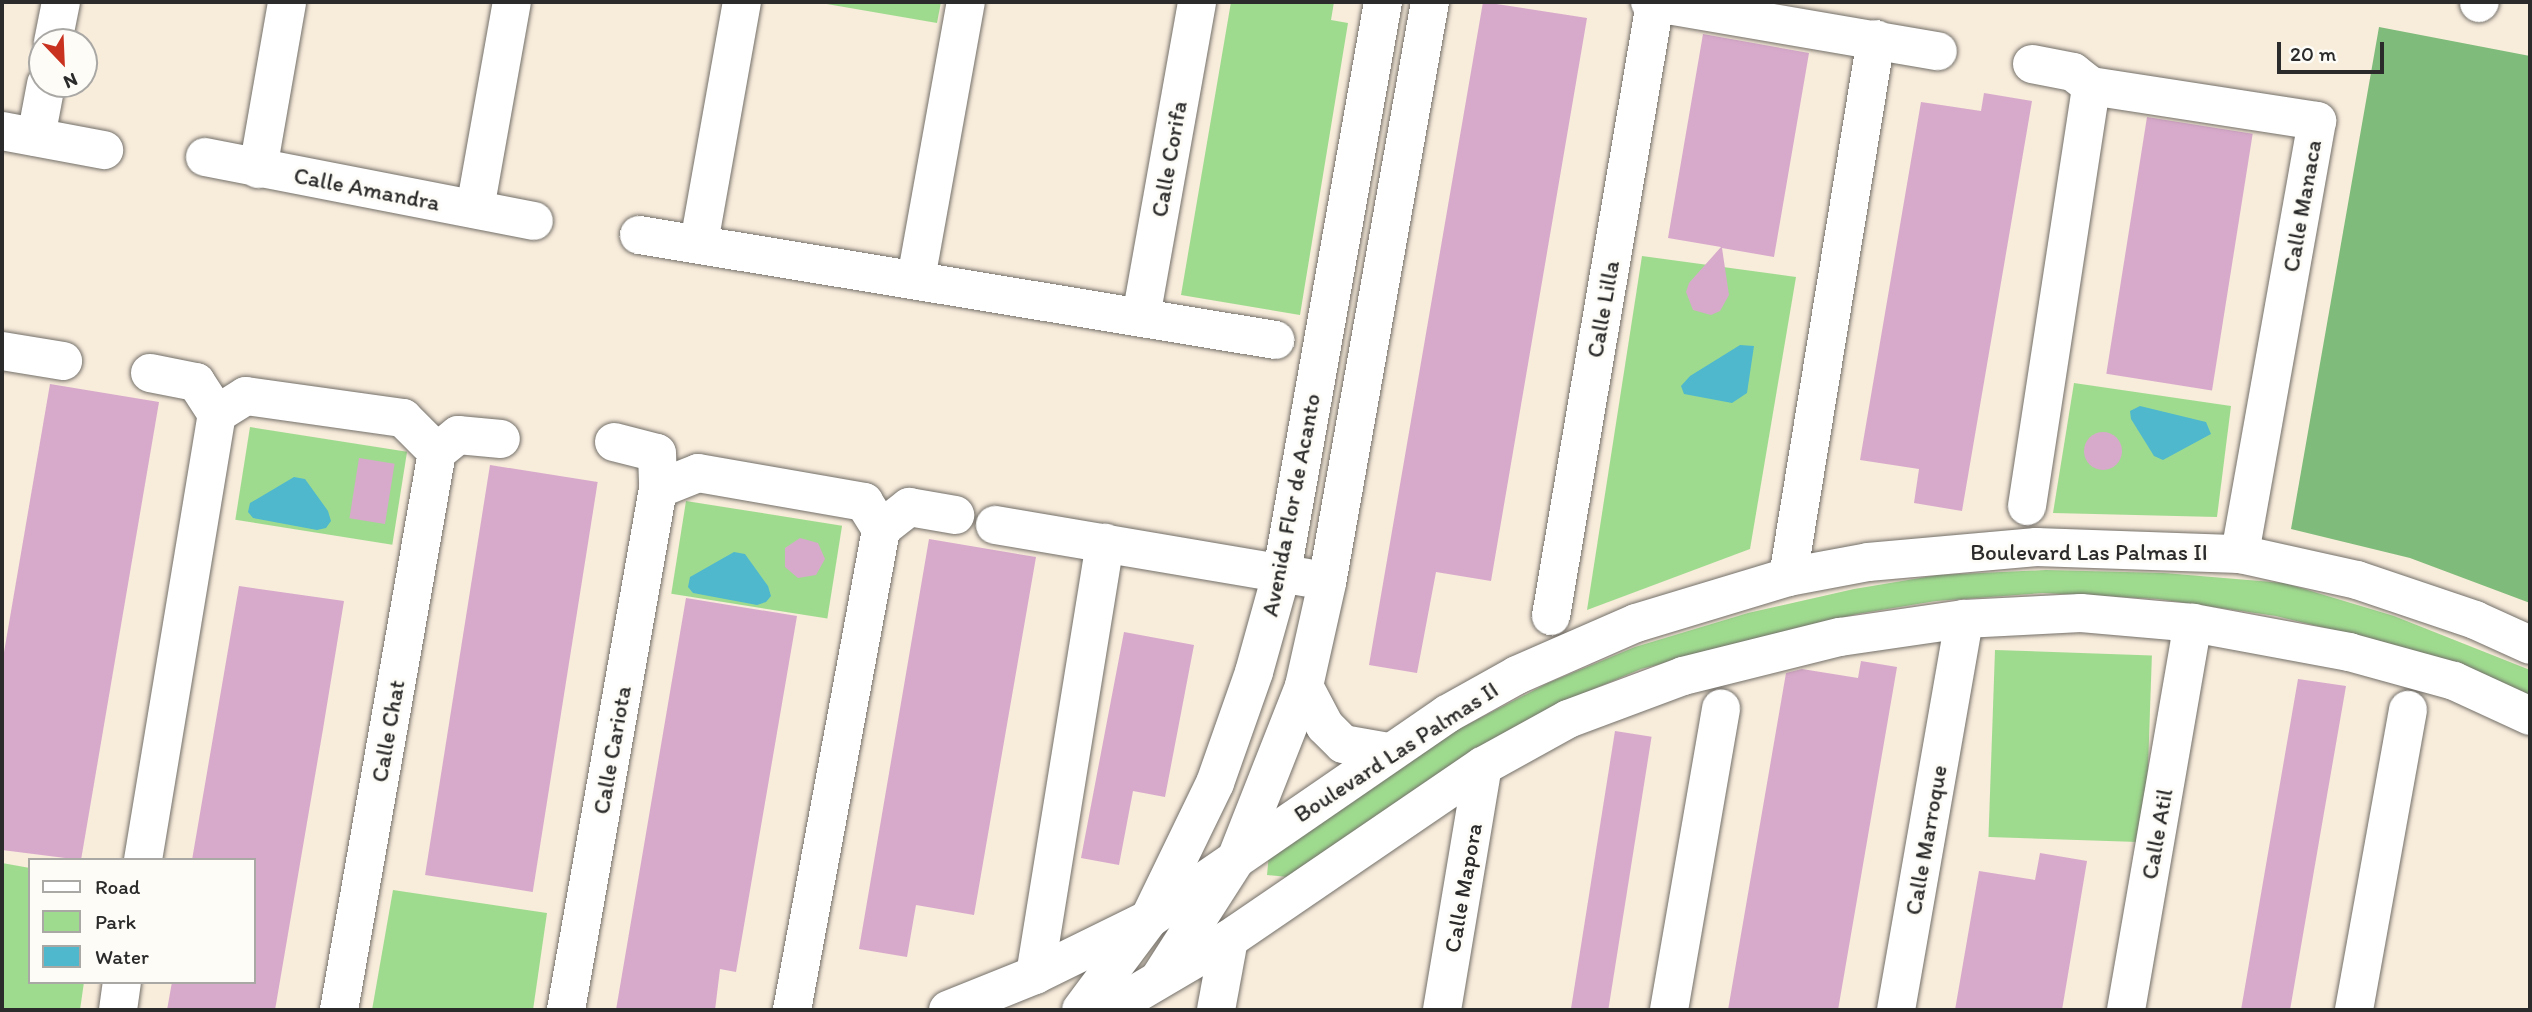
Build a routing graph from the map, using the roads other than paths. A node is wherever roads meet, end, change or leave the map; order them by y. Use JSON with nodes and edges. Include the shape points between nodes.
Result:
{"nodes":[{"id":1,"x":61,"y":2,"type":"edge"},
{"id":2,"x":287,"y":2,"type":"edge"},
{"id":3,"x":512,"y":2,"type":"edge"},
{"id":4,"x":742,"y":2,"type":"edge"},
{"id":5,"x":966,"y":2,"type":"edge"},
{"id":6,"x":1197,"y":2,"type":"edge"},
{"id":7,"x":1383,"y":2,"type":"edge"},
{"id":8,"x":1430,"y":2,"type":"edge"},
{"id":9,"x":1652,"y":2,"type":"edge"},
{"id":10,"x":56,"y":28,"type":"edge"},
{"id":11,"x":1876,"y":39,"type":"junction"},
{"id":12,"x":1938,"y":51,"type":"dead end"},
{"id":13,"x":2032,"y":64,"type":"dead end"},
{"id":14,"x":2091,"y":86,"type":"junction"},
{"id":15,"x":38,"y":98,"type":"edge"},
{"id":16,"x":19,"y":134,"type":"edge"},
{"id":17,"x":104,"y":150,"type":"dead end"},
{"id":18,"x":205,"y":157,"type":"dead end"},
{"id":19,"x":258,"y":169,"type":"junction"},
{"id":20,"x":475,"y":209,"type":"junction"},
{"id":21,"x":534,"y":221,"type":"dead end"},
{"id":22,"x":639,"y":235,"type":"dead end"},
{"id":23,"x":699,"y":243,"type":"junction"},
{"id":24,"x":916,"y":279,"type":"junction"},
{"id":25,"x":1142,"y":317,"type":"junction"},
{"id":26,"x":1275,"y":341,"type":"dead end"},
{"id":27,"x":2,"y":351,"type":"edge"},
{"id":28,"x":63,"y":361,"type":"dead end"},
{"id":29,"x":150,"y":373,"type":"dead end"},
{"id":30,"x":216,"y":414,"type":"junction"},
{"id":31,"x":501,"y":439,"type":"dead end"},
{"id":32,"x":614,"y":442,"type":"dead end"},
{"id":33,"x":437,"y":452,"type":"junction"},
{"id":34,"x":658,"y":489,"type":"junction"},
{"id":35,"x":2027,"y":506,"type":"dead end"},
{"id":36,"x":955,"y":515,"type":"dead end"},
{"id":37,"x":995,"y":525,"type":"dead end"},
{"id":38,"x":881,"y":529,"type":"junction"},
{"id":39,"x":1105,"y":543,"type":"junction"},
{"id":40,"x":2241,"y":554,"type":"junction"},
{"id":41,"x":1282,"y":572,"type":"junction"},
{"id":42,"x":1788,"y":577,"type":"junction"},
{"id":43,"x":1327,"y":583,"type":"junction"},
{"id":44,"x":1551,"y":616,"type":"dead end"},
{"id":45,"x":1964,"y":619,"type":"junction"},
{"id":46,"x":2190,"y":640,"type":"junction"},
{"id":47,"x":2530,"y":645,"type":"edge"},
{"id":48,"x":1304,"y":686,"type":"junction"},
{"id":49,"x":1721,"y":708,"type":"dead end"},
{"id":50,"x":2408,"y":710,"type":"dead end"},
{"id":51,"x":2530,"y":716,"type":"edge"},
{"id":52,"x":1388,"y":752,"type":"junction"},
{"id":53,"x":1483,"y":766,"type":"junction"},
{"id":54,"x":143,"y":858,"type":"edge"},
{"id":55,"x":1236,"y":859,"type":"junction"},
{"id":56,"x":1149,"y":919,"type":"junction"},
{"id":57,"x":1229,"y":939,"type":"junction"},
{"id":58,"x":1035,"y":975,"type":"junction"},
{"id":59,"x":122,"y":984,"type":"edge"},
{"id":60,"x":1147,"y":998,"type":"edge"},
{"id":61,"x":118,"y":1010,"type":"edge"},
{"id":62,"x":339,"y":1010,"type":"edge"},
{"id":63,"x":566,"y":1010,"type":"edge"},
{"id":64,"x":792,"y":1010,"type":"edge"},
{"id":65,"x":948,"y":1010,"type":"edge"},
{"id":66,"x":1081,"y":1010,"type":"edge"},
{"id":67,"x":1108,"y":1010,"type":"edge"},
{"id":68,"x":1216,"y":1010,"type":"edge"},
{"id":69,"x":1442,"y":1010,"type":"edge"},
{"id":70,"x":1669,"y":1010,"type":"edge"},
{"id":71,"x":1896,"y":1010,"type":"edge"},
{"id":72,"x":2126,"y":1010,"type":"edge"},
{"id":73,"x":2354,"y":1010,"type":"edge"}],
"edges":[{"from":1,"to":10,"type":"street"},
{"from":2,"to":19,"type":"street"},
{"from":3,"to":20,"type":"street"},
{"from":4,"to":23,"type":"street"},
{"from":5,"to":24,"type":"street"},
{"from":6,"to":25,"type":"street","name":"Calle Corifa"},
{"from":7,"to":41,"type":"street","name":"Avenida Flor de Acanto"},
{"from":8,"to":43,"type":"street","name":"Avenida Flor de Acanto"},
{"from":9,"to":11,"type":"street","name":"Calle Lilla"},
{"from":9,"to":44,"type":"street","name":"Calle Lilla"},
{"from":11,"to":12,"type":"street","name":"Calle Lilla"},
{"from":11,"to":42,"type":"street"},
{"from":13,"to":14,"type":"street","name":"Calle Manaca","via":[[2073,72]]},
{"from":14,"to":35,"type":"street"},
{"from":14,"to":40,"type":"street","name":"Calle Manaca","via":[[2317,121]]},
{"from":15,"to":16,"type":"street"},
{"from":16,"to":17,"type":"street"},
{"from":18,"to":19,"type":"street","name":"Calle Amandra"},
{"from":19,"to":20,"type":"street","name":"Calle Amandra"},
{"from":20,"to":21,"type":"street","name":"Calle Amandra"},
{"from":22,"to":23,"type":"street"},
{"from":23,"to":24,"type":"street"},
{"from":24,"to":25,"type":"street"},
{"from":25,"to":26,"type":"street"},
{"from":27,"to":28,"type":"street"},
{"from":29,"to":30,"type":"street","via":[[196,382]]},
{"from":30,"to":33,"type":"street","via":[[246,396],[403,418]]},
{"from":30,"to":54,"type":"street"},
{"from":31,"to":33,"type":"street","via":[[458,435]]},
{"from":32,"to":34,"type":"street","name":"Calle Cariota","via":[[657,453]]},
{"from":33,"to":62,"type":"street","name":"Calle Chat"},
{"from":34,"to":38,"type":"street","via":[[698,473],[850,499],[864,502]]},
{"from":34,"to":63,"type":"street","name":"Calle Cariota"},
{"from":36,"to":38,"type":"street","via":[[909,507]]},
{"from":37,"to":39,"type":"street"},
{"from":38,"to":64,"type":"street"},
{"from":39,"to":41,"type":"street"},
{"from":39,"to":58,"type":"street"},
{"from":40,"to":42,"type":"street","name":"Boulevard Las Palmas II","via":[[2024,547],[1868,562]]},
{"from":40,"to":47,"type":"street","name":"Boulevard Las Palmas II","via":[[2357,580],[2474,620]]},
{"from":41,"to":43,"type":"street"},
{"from":41,"to":56,"type":"street","name":"Avenida Flor de Acanto","via":[[1254,672],[1215,783]]},
{"from":42,"to":52,"type":"street","name":"Boulevard Las Palmas II","via":[[1580,645],[1447,714]]},
{"from":43,"to":48,"type":"street","name":"Avenida Flor de Acanto"},
{"from":45,"to":46,"type":"street","via":[[2081,612]]},
{"from":45,"to":53,"type":"street","via":[[1840,637],[1683,677],[1568,719]]},
{"from":45,"to":71,"type":"street","name":"Calle Marroque"},
{"from":46,"to":51,"type":"street","via":[[2349,652],[2454,681]]},
{"from":46,"to":72,"type":"street","name":"Calle Atil"},
{"from":48,"to":52,"type":"street","via":[[1325,726],[1343,744]]},
{"from":48,"to":55,"type":"street","name":"Avenida Flor de Acanto"},
{"from":49,"to":70,"type":"street"},
{"from":50,"to":73,"type":"street"},
{"from":52,"to":55,"type":"street","name":"Boulevard Las Palmas II"},
{"from":53,"to":57,"type":"street"},
{"from":53,"to":69,"type":"street","name":"Calle Mapora"},
{"from":55,"to":56,"type":"street","name":"Boulevard Las Palmas II"},
{"from":55,"to":60,"type":"street","name":"Avenida Flor de Acanto"},
{"from":56,"to":58,"type":"street","name":"Boulevard Las Palmas II"},
{"from":56,"to":66,"type":"street","name":"Avenida Flor de Acanto"},
{"from":57,"to":60,"type":"street"},
{"from":57,"to":68,"type":"street"},
{"from":58,"to":65,"type":"street","name":"Boulevard Las Palmas II"},
{"from":59,"to":61,"type":"street"},
{"from":60,"to":67,"type":"street"}]}
